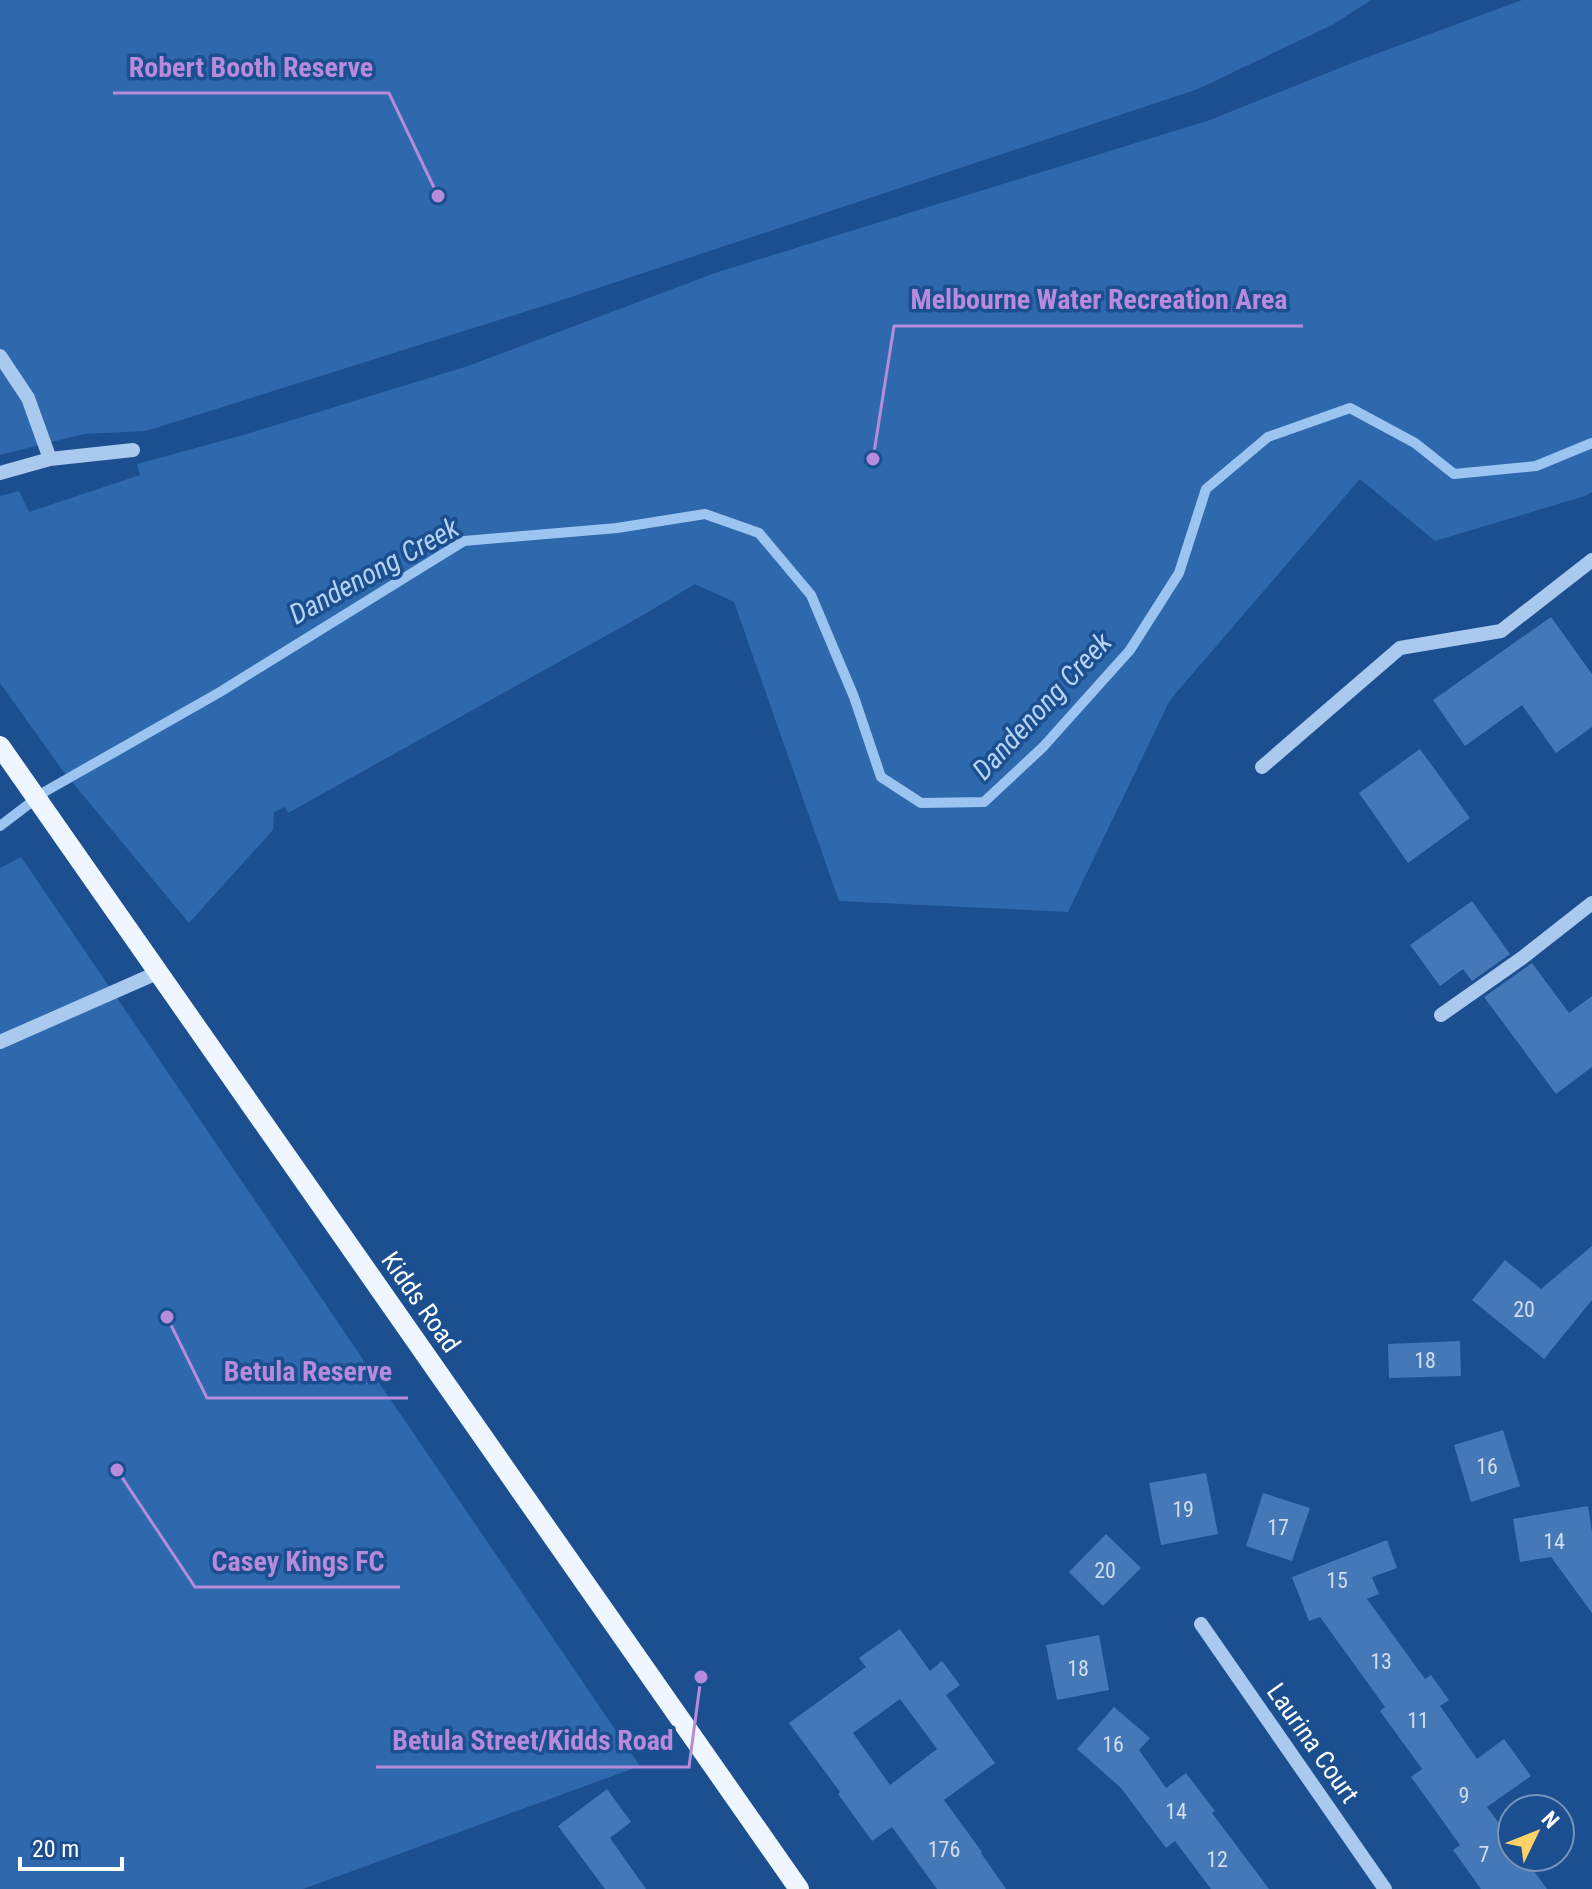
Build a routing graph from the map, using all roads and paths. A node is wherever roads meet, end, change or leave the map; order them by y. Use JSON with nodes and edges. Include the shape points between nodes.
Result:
{"nodes":[{"id":1,"x":0,"y":356,"type":"edge"},
{"id":2,"x":133,"y":450,"type":"dead end"},
{"id":3,"x":50,"y":459,"type":"junction"},
{"id":4,"x":0,"y":473,"type":"edge"},
{"id":5,"x":1592,"y":560,"type":"edge"},
{"id":6,"x":0,"y":746,"type":"edge"},
{"id":7,"x":1262,"y":767,"type":"dead end"},
{"id":8,"x":1592,"y":903,"type":"edge"},
{"id":9,"x":159,"y":972,"type":"junction"},
{"id":10,"x":1441,"y":1015,"type":"dead end"},
{"id":11,"x":0,"y":1042,"type":"edge"},
{"id":12,"x":1201,"y":1624,"type":"dead end"},
{"id":13,"x":799,"y":1889,"type":"edge"},
{"id":14,"x":1385,"y":1889,"type":"edge"}],
"edges":[{"from":1,"to":3,"type":"street","via":[[28,398]]},
{"from":2,"to":3,"type":"street"},
{"from":3,"to":4,"type":"street"},
{"from":5,"to":7,"type":"street","via":[[1501,631],[1400,648]]},
{"from":6,"to":9,"type":"main road","name":"Kidds Road"},
{"from":8,"to":10,"type":"street"},
{"from":9,"to":11,"type":"street"},
{"from":9,"to":13,"type":"main road","name":"Kidds Road"},
{"from":12,"to":14,"type":"street","name":"Laurina Court"}]}
